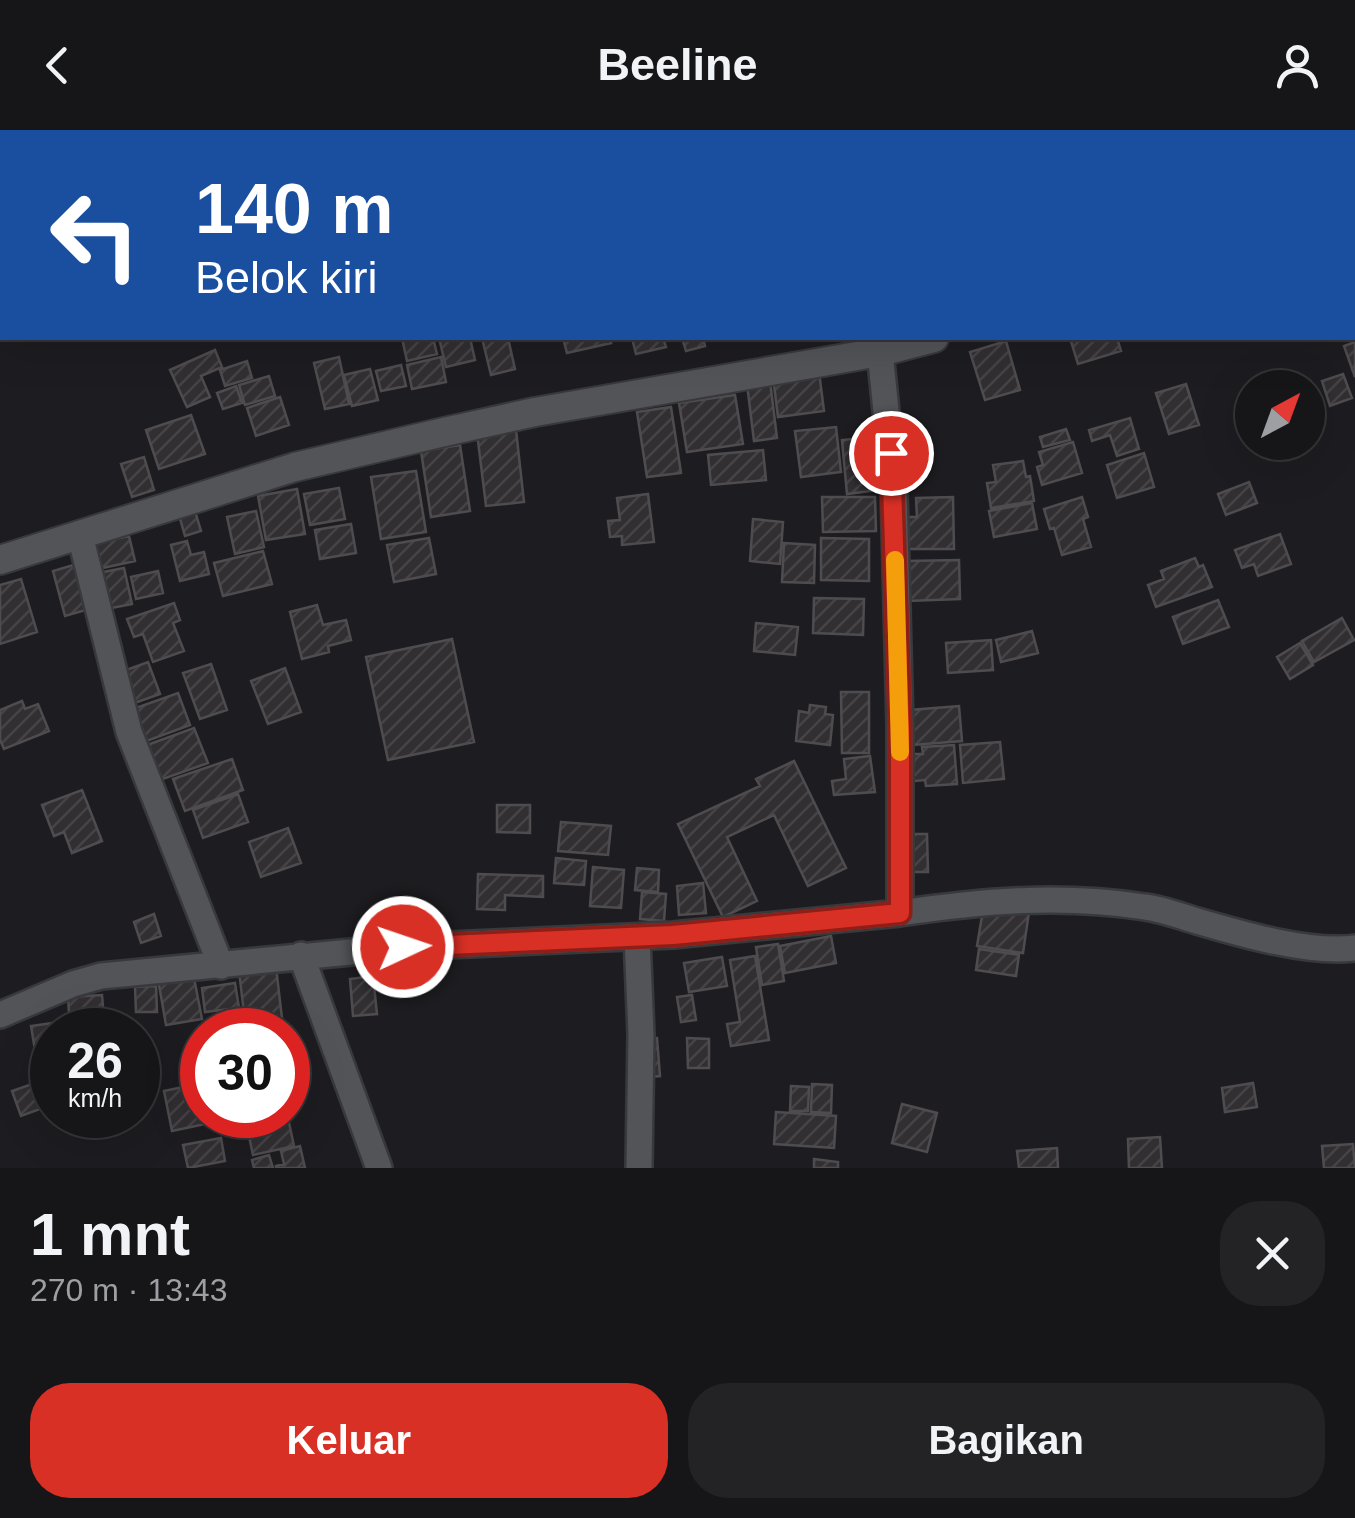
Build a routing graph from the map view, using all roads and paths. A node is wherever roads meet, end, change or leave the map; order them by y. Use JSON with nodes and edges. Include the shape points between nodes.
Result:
{"nodes":[{"id":1,"x":926,"y":340,"type":"edge"},
{"id":2,"x":880,"y":352,"type":"junction"},
{"id":3,"x":80,"y":535,"type":"junction"},
{"id":4,"x":0,"y":560,"type":"edge"},
{"id":5,"x":900,"y":913,"type":"junction"},
{"id":6,"x":637,"y":937,"type":"junction"},
{"id":7,"x":1355,"y":948,"type":"edge"},
{"id":8,"x":301,"y":955,"type":"junction"},
{"id":9,"x":221,"y":966,"type":"junction"},
{"id":10,"x":0,"y":1015,"type":"edge"},
{"id":11,"x":379,"y":1168,"type":"edge"},
{"id":12,"x":639,"y":1168,"type":"edge"}],
"edges":[{"from":1,"to":2,"type":"street"},
{"from":2,"to":3,"type":"street","via":[[444,432],[295,468]]},
{"from":2,"to":5,"type":"street","via":[[894,489]]},
{"from":3,"to":4,"type":"street"},
{"from":3,"to":9,"type":"street","via":[[129,732]]},
{"from":5,"to":6,"type":"street"},
{"from":5,"to":7,"type":"street","via":[[974,902],[1064,900],[1147,907],[1239,934]]},
{"from":6,"to":8,"type":"street"},
{"from":6,"to":12,"type":"street"},
{"from":8,"to":9,"type":"street"},
{"from":8,"to":11,"type":"street"},
{"from":9,"to":10,"type":"street","via":[[101,976]]}]}
